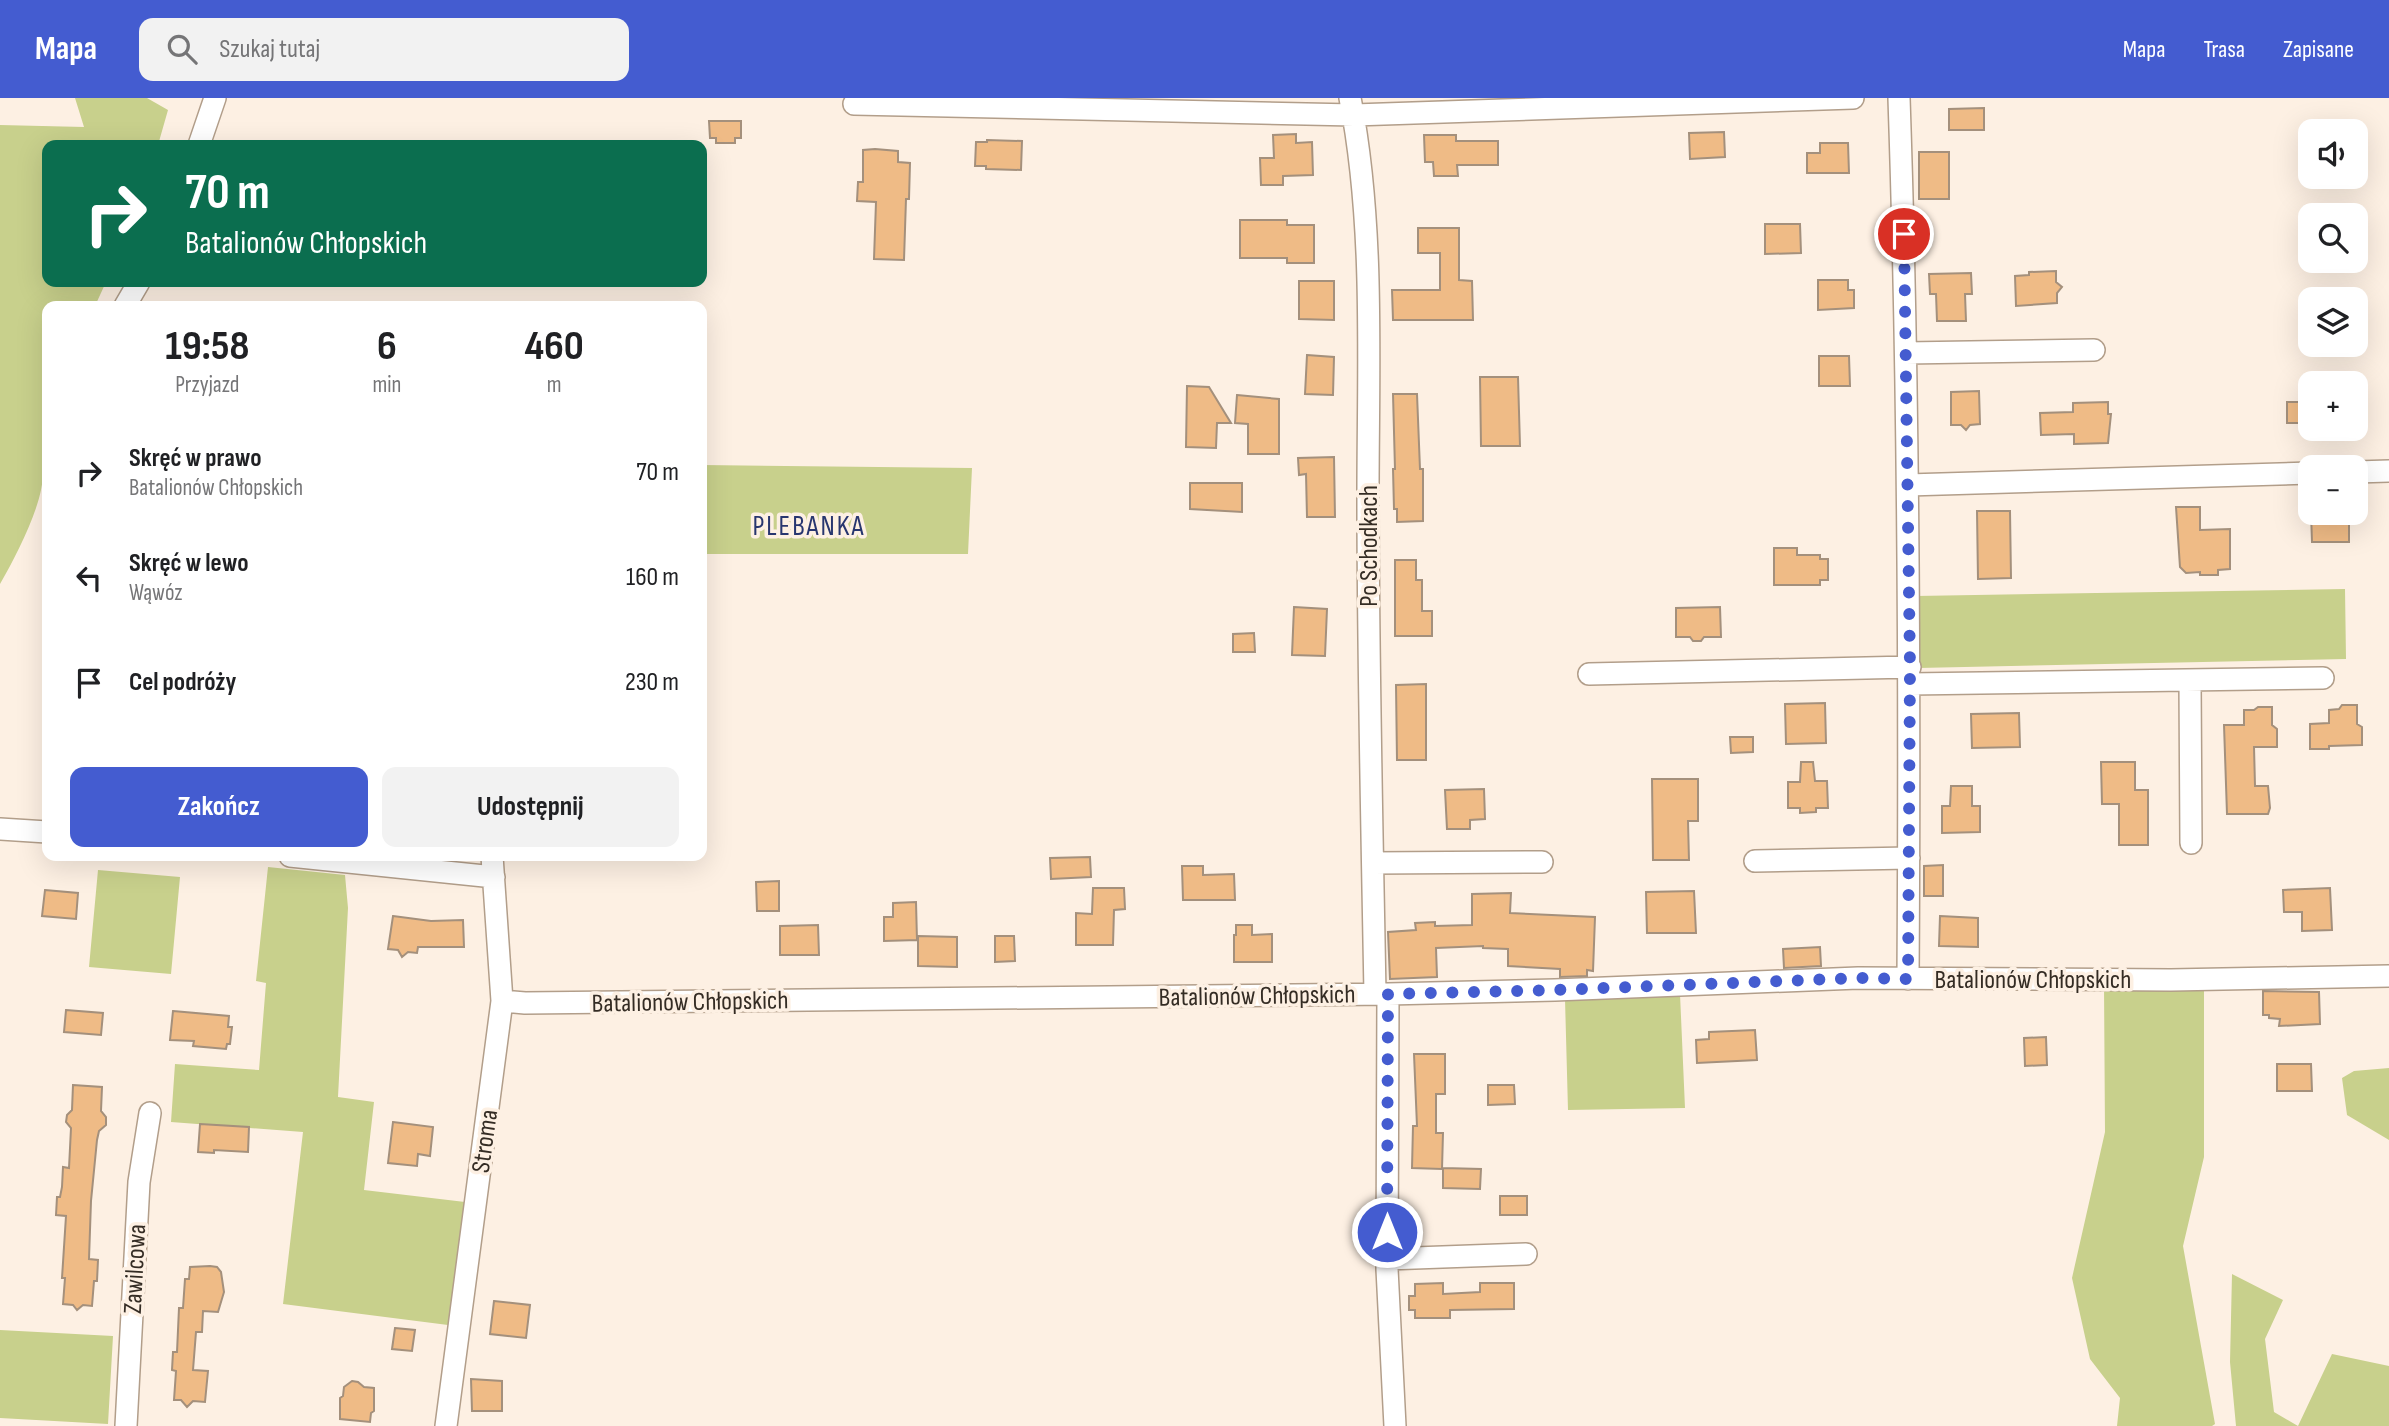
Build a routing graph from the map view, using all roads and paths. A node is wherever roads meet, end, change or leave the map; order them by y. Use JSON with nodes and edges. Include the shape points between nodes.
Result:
{"nodes":[{"id":1,"x":215,"y":98,"type":"edge"},
{"id":2,"x":1853,"y":98,"type":"edge"},
{"id":3,"x":1899,"y":98,"type":"edge"},
{"id":4,"x":854,"y":104,"type":"dead end"},
{"id":5,"x":1352,"y":106,"type":"edge"},
{"id":6,"x":202,"y":140,"type":"edge"},
{"id":7,"x":2094,"y":350,"type":"dead end"},
{"id":8,"x":1906,"y":353,"type":"junction"},
{"id":9,"x":2389,"y":471,"type":"edge"},
{"id":10,"x":2368,"y":472,"type":"edge"},
{"id":11,"x":2298,"y":473,"type":"edge"},
{"id":12,"x":1908,"y":485,"type":"junction"},
{"id":13,"x":1589,"y":674,"type":"dead end"},
{"id":14,"x":1910,"y":675,"type":"junction"},
{"id":15,"x":2323,"y":678,"type":"dead end"},
{"id":16,"x":2190,"y":681,"type":"junction"},
{"id":17,"x":0,"y":829,"type":"edge"},
{"id":18,"x":42,"y":832,"type":"edge"},
{"id":19,"x":2191,"y":843,"type":"dead end"},
{"id":20,"x":1909,"y":858,"type":"junction"},
{"id":21,"x":392,"y":861,"type":"edge"},
{"id":22,"x":1755,"y":861,"type":"dead end"},
{"id":23,"x":1542,"y":862,"type":"dead end"},
{"id":24,"x":1373,"y":863,"type":"junction"},
{"id":25,"x":493,"y":866,"type":"edge"},
{"id":26,"x":2389,"y":976,"type":"edge"},
{"id":27,"x":1908,"y":979,"type":"junction"},
{"id":28,"x":1381,"y":994,"type":"junction"},
{"id":29,"x":502,"y":1001,"type":"junction"},
{"id":30,"x":150,"y":1112,"type":"dead end"},
{"id":31,"x":1526,"y":1254,"type":"dead end"},
{"id":32,"x":1387,"y":1259,"type":"junction"},
{"id":33,"x":127,"y":1426,"type":"edge"},
{"id":34,"x":446,"y":1426,"type":"edge"},
{"id":35,"x":1395,"y":1426,"type":"edge"}],
"edges":[{"from":1,"to":6,"type":"street"},
{"from":2,"to":5,"type":"street","via":[[1374,112]]},
{"from":3,"to":8,"type":"street"},
{"from":4,"to":5,"type":"street"},
{"from":5,"to":24,"type":"street","name":"Po Schodkach","via":[[1365,221]]},
{"from":7,"to":8,"type":"street"},
{"from":8,"to":12,"type":"street"},
{"from":9,"to":10,"type":"street"},
{"from":11,"to":12,"type":"street"},
{"from":12,"to":14,"type":"street"},
{"from":13,"to":14,"type":"street"},
{"from":14,"to":16,"type":"street"},
{"from":14,"to":20,"type":"street"},
{"from":15,"to":16,"type":"street"},
{"from":16,"to":19,"type":"street"},
{"from":17,"to":18,"type":"street"},
{"from":20,"to":22,"type":"street"},
{"from":20,"to":27,"type":"street"},
{"from":21,"to":25,"type":"street"},
{"from":23,"to":24,"type":"street"},
{"from":24,"to":28,"type":"street","name":"Po Schodkach"},
{"from":25,"to":29,"type":"street","name":"Stroma"},
{"from":26,"to":27,"type":"street","name":"Batalionów Chłopskich"},
{"from":27,"to":28,"type":"street","name":"Batalionów Chłopskich"},
{"from":28,"to":29,"type":"street","name":"Batalionów Chłopskich"},
{"from":28,"to":32,"type":"street","name":"Po Schodkach"},
{"from":29,"to":34,"type":"street","name":"Stroma"},
{"from":30,"to":33,"type":"street","name":"Zawilcowa","via":[[139,1182]]},
{"from":31,"to":32,"type":"street"},
{"from":32,"to":35,"type":"street","name":"Po Schodkach"}]}
